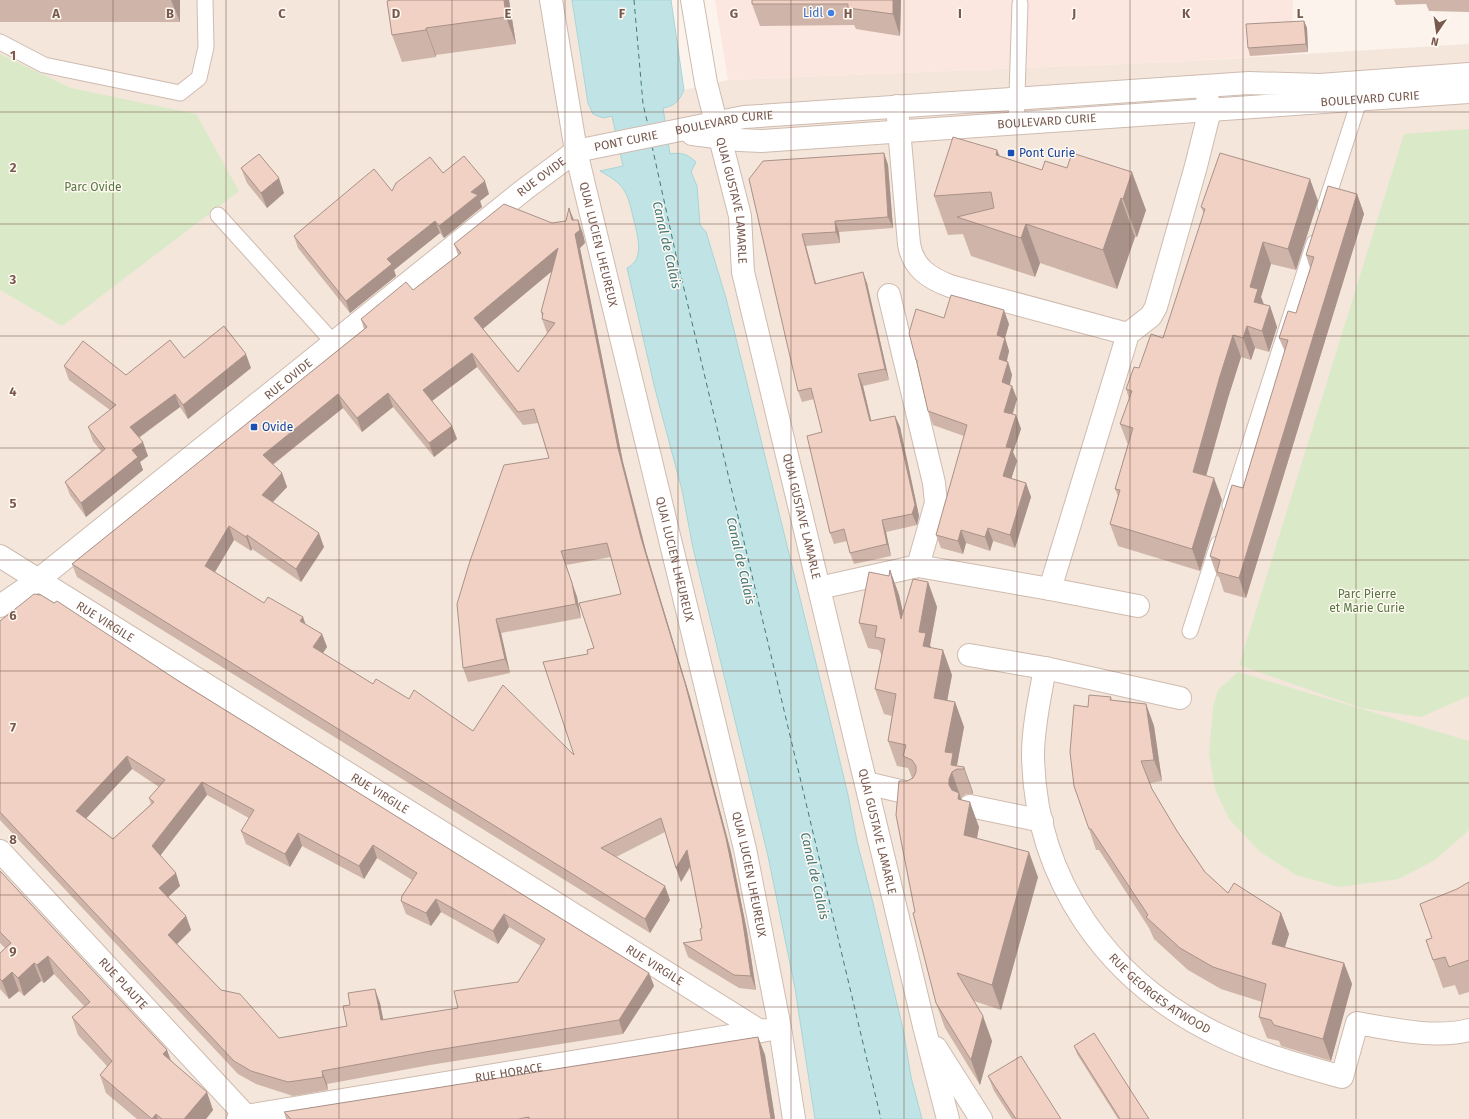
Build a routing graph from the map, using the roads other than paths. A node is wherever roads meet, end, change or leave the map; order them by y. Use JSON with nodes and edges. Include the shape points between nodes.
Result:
{"nodes":[{"id":1,"x":205,"y":0,"type":"edge"},
{"id":2,"x":550,"y":0,"type":"edge"},
{"id":3,"x":692,"y":0,"type":"edge"},
{"id":4,"x":1020,"y":4,"type":"dead end"},
{"id":5,"x":0,"y":42,"type":"edge"},
{"id":6,"x":1469,"y":74,"type":"edge"},
{"id":7,"x":1205,"y":87,"type":"junction"},
{"id":8,"x":1362,"y":91,"type":"junction"},
{"id":9,"x":1469,"y":92,"type":"edge"},
{"id":10,"x":1017,"y":97,"type":"junction"},
{"id":11,"x":897,"y":106,"type":"junction"},
{"id":12,"x":1210,"y":110,"type":"junction"},
{"id":13,"x":1016,"y":124,"type":"junction"},
{"id":14,"x":718,"y":130,"type":"junction"},
{"id":15,"x":677,"y":132,"type":"joint"},
{"id":16,"x":899,"y":132,"type":"junction"},
{"id":17,"x":576,"y":151,"type":"junction"},
{"id":18,"x":218,"y":215,"type":"dead end"},
{"id":19,"x":889,"y":295,"type":"dead end"},
{"id":20,"x":1128,"y":334,"type":"junction"},
{"id":21,"x":333,"y":342,"type":"junction"},
{"id":22,"x":1226,"y":517,"type":"edge"},
{"id":23,"x":1221,"y":532,"type":"edge"},
{"id":24,"x":0,"y":556,"type":"edge"},
{"id":25,"x":918,"y":566,"type":"junction"},
{"id":26,"x":38,"y":580,"type":"junction"},
{"id":27,"x":819,"y":588,"type":"junction"},
{"id":28,"x":1050,"y":588,"type":"junction"},
{"id":29,"x":0,"y":606,"type":"edge"},
{"id":30,"x":1138,"y":606,"type":"dead end"},
{"id":31,"x":1190,"y":631,"type":"dead end"},
{"id":32,"x":969,"y":655,"type":"dead end"},
{"id":33,"x":1045,"y":668,"type":"junction"},
{"id":34,"x":1180,"y":698,"type":"dead end"},
{"id":35,"x":866,"y":784,"type":"junction"},
{"id":36,"x":913,"y":794,"type":"edge"},
{"id":37,"x":970,"y":806,"type":"edge"},
{"id":38,"x":1042,"y":821,"type":"junction"},
{"id":39,"x":0,"y":851,"type":"edge"},
{"id":40,"x":770,"y":1029,"type":"junction"},
{"id":41,"x":925,"y":1030,"type":"junction"},
{"id":42,"x":1469,"y":1030,"type":"edge"},
{"id":43,"x":242,"y":1117,"type":"edge"},
{"id":44,"x":794,"y":1119,"type":"edge"},
{"id":45,"x":948,"y":1119,"type":"edge"},
{"id":46,"x":981,"y":1119,"type":"edge"}],
"edges":[{"from":1,"to":5,"type":"lane","via":[[206,47],[199,78],[180,93],[44,65]]},
{"from":2,"to":17,"type":"street","name":"QUAI LUCIEN LHEUREUX"},
{"from":3,"to":14,"type":"street","name":"QUAI GUSTAVE LAMARLE","via":[[706,83]]},
{"from":4,"to":10,"type":"lane"},
{"from":6,"to":8,"type":"street","name":"BOULEVARD CURIE"},
{"from":7,"to":8,"type":"street","name":"BOULEVARD CURIE","via":[[1257,82]]},
{"from":7,"to":10,"type":"street","name":"BOULEVARD CURIE"},
{"from":7,"to":12,"type":"street"},
{"from":8,"to":9,"type":"street","name":"BOULEVARD CURIE"},
{"from":8,"to":12,"type":"street","name":"BOULEVARD CURIE"},
{"from":8,"to":22,"type":"lane"},
{"from":10,"to":11,"type":"street","name":"BOULEVARD CURIE"},
{"from":10,"to":13,"type":"lane"},
{"from":11,"to":14,"type":"street","name":"BOULEVARD CURIE","via":[[744,116]]},
{"from":11,"to":16,"type":"street"},
{"from":12,"to":13,"type":"street","name":"BOULEVARD CURIE"},
{"from":12,"to":20,"type":"street","via":[[1156,307],[1151,316]]},
{"from":13,"to":16,"type":"street","name":"BOULEVARD CURIE"},
{"from":14,"to":15,"type":"street","name":"BOULEVARD CURIE"},
{"from":14,"to":16,"type":"street","name":"BOULEVARD CURIE","via":[[761,141]]},
{"from":14,"to":27,"type":"street","name":"QUAI GUSTAVE LAMARLE","via":[[740,216],[744,272]]},
{"from":15,"to":17,"type":"street","name":"PONT CURIE"},
{"from":16,"to":20,"type":"street","via":[[910,252],[918,268],[926,275],[950,286]]},
{"from":17,"to":21,"type":"street","name":"RUE OVIDE"},
{"from":17,"to":40,"type":"street","name":"QUAI LUCIEN LHEUREUX","via":[[745,849]]},
{"from":18,"to":21,"type":"lane"},
{"from":19,"to":25,"type":"street","via":[[936,494],[936,503]]},
{"from":20,"to":28,"type":"street"},
{"from":21,"to":26,"type":"street","name":"RUE OVIDE"},
{"from":23,"to":31,"type":"lane"},
{"from":24,"to":26,"type":"street","name":"RUE VIRGILE"},
{"from":25,"to":27,"type":"street"},
{"from":25,"to":28,"type":"street"},
{"from":26,"to":29,"type":"street","name":"RUE OVIDE"},
{"from":26,"to":40,"type":"street","name":"RUE VIRGILE"},
{"from":27,"to":35,"type":"street","name":"QUAI GUSTAVE LAMARLE"},
{"from":28,"to":30,"type":"street"},
{"from":32,"to":33,"type":"street"},
{"from":33,"to":34,"type":"street"},
{"from":33,"to":38,"type":"street","name":"RUE GEORGES ATWOOD","via":[[1036,718],[1033,754],[1036,796]]},
{"from":35,"to":36,"type":"street"},
{"from":35,"to":41,"type":"street","name":"QUAI GUSTAVE LAMARLE"},
{"from":37,"to":38,"type":"street"},
{"from":38,"to":42,"type":"street","name":"RUE GEORGES ATWOOD","via":[[1064,886],[1104,949],[1134,979],[1163,1002],[1217,1034],[1257,1052],[1342,1077],[1358,1023],[1411,1032],[1459,1033]]},
{"from":39,"to":43,"type":"street","name":"RUE PLAUTE"},
{"from":40,"to":43,"type":"street","name":"RUE HORACE"},
{"from":40,"to":44,"type":"street","name":"QUAI LUCIEN LHEUREUX"},
{"from":41,"to":45,"type":"street","name":"QUAI GUSTAVE LAMARLE"},
{"from":41,"to":46,"type":"street"}]}
